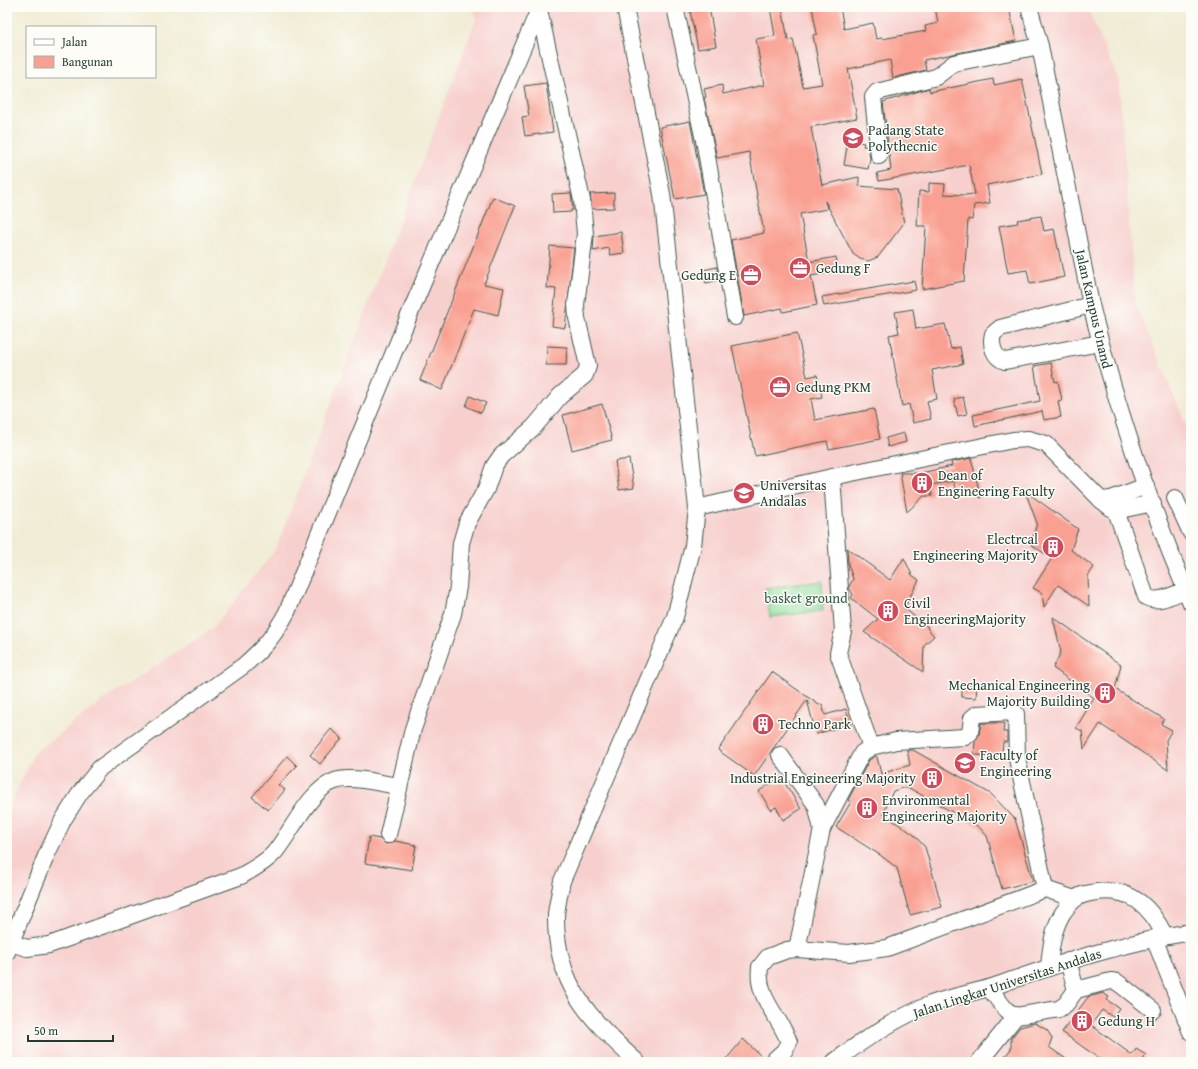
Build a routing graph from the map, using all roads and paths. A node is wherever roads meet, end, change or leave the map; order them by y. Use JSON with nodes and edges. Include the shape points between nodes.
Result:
{"nodes":[{"id":1,"x":625,"y":7,"type":"edge"},
{"id":2,"x":675,"y":7,"type":"edge"},
{"id":3,"x":1029,"y":7,"type":"edge"},
{"id":4,"x":540,"y":8,"type":"edge"},
{"id":5,"x":1040,"y":46,"type":"junction"},
{"id":6,"x":879,"y":156,"type":"dead end"},
{"id":7,"x":1091,"y":305,"type":"junction"},
{"id":8,"x":735,"y":318,"type":"dead end"},
{"id":9,"x":1100,"y":342,"type":"junction"},
{"id":10,"x":832,"y":477,"type":"junction"},
{"id":11,"x":1146,"y":486,"type":"junction"},
{"id":12,"x":1175,"y":498,"type":"dead end"},
{"id":13,"x":1109,"y":503,"type":"junction"},
{"id":14,"x":1153,"y":503,"type":"junction"},
{"id":15,"x":697,"y":508,"type":"junction"},
{"id":16,"x":1191,"y":533,"type":"edge"},
{"id":17,"x":1188,"y":596,"type":"edge"},
{"id":18,"x":871,"y":747,"type":"junction"},
{"id":19,"x":780,"y":756,"type":"dead end"},
{"id":20,"x":399,"y":786,"type":"junction"},
{"id":21,"x":822,"y":829,"type":"junction"},
{"id":22,"x":388,"y":835,"type":"dead end"},
{"id":23,"x":1045,"y":890,"type":"junction"},
{"id":24,"x":1075,"y":899,"type":"junction"},
{"id":25,"x":1191,"y":932,"type":"edge"},
{"id":26,"x":1160,"y":937,"type":"junction"},
{"id":27,"x":9,"y":947,"type":"edge"},
{"id":28,"x":797,"y":949,"type":"junction"},
{"id":29,"x":1068,"y":961,"type":"junction"},
{"id":30,"x":1049,"y":967,"type":"junction"},
{"id":31,"x":989,"y":988,"type":"junction"},
{"id":32,"x":1076,"y":990,"type":"junction"},
{"id":33,"x":1153,"y":1010,"type":"dead end"},
{"id":34,"x":1016,"y":1016,"type":"junction"},
{"id":35,"x":1191,"y":1032,"type":"edge"},
{"id":36,"x":638,"y":1062,"type":"edge"},
{"id":37,"x":772,"y":1062,"type":"edge"},
{"id":38,"x":834,"y":1062,"type":"edge"},
{"id":39,"x":979,"y":1062,"type":"edge"}],
"edges":[{"from":1,"to":15,"type":"street","via":[[662,194]]},
{"from":2,"to":8,"type":"street","via":[[705,145]]},
{"from":3,"to":5,"type":"street","name":"Jalan Kampus Unand"},
{"from":4,"to":20,"type":"street","via":[[582,200],[585,234],[576,318],[588,366],[585,374],[560,396],[534,427],[501,456],[467,523],[461,543],[453,614],[413,729]]},
{"from":4,"to":27,"type":"street","via":[[287,612],[263,649],[244,666],[100,768],[80,792],[63,820]]},
{"from":5,"to":6,"type":"street","via":[[954,63],[936,77],[877,92],[873,97]]},
{"from":5,"to":7,"type":"street","name":"Jalan Kampus Unand"},
{"from":7,"to":9,"type":"street","name":"Jalan Kampus Unand"},
{"from":7,"to":9,"type":"street","via":[[1000,328],[993,334],[992,347],[996,356],[1005,361]]},
{"from":9,"to":11,"type":"street","name":"Jalan Kampus Unand","via":[[1125,427]]},
{"from":10,"to":13,"type":"street","via":[[1028,439],[1038,440],[1053,450]]},
{"from":10,"to":15,"type":"street"},
{"from":10,"to":18,"type":"street","via":[[843,631],[838,653]]},
{"from":11,"to":13,"type":"street"},
{"from":11,"to":14,"type":"street","name":"Jalan Kampus Unand"},
{"from":12,"to":16,"type":"street"},
{"from":13,"to":14,"type":"street"},
{"from":13,"to":17,"type":"street","via":[[1146,597],[1158,600]]},
{"from":14,"to":17,"type":"street","name":"Jalan Kampus Unand"},
{"from":15,"to":36,"type":"street","via":[[693,546],[675,617],[562,881],[556,914],[560,954],[570,985],[588,1014]]},
{"from":18,"to":21,"type":"street","via":[[857,759]]},
{"from":18,"to":23,"type":"street","via":[[896,741],[962,738],[970,732],[972,718],[975,715],[1013,712],[1016,714],[1017,758]]},
{"from":19,"to":21,"type":"street","via":[[816,806]]},
{"from":20,"to":22,"type":"street"},
{"from":20,"to":27,"type":"street","via":[[346,779],[335,781],[316,794],[273,854],[241,876],[49,945]]},
{"from":21,"to":28,"type":"street"},
{"from":23,"to":24,"type":"street"},
{"from":23,"to":28,"type":"street","via":[[887,948],[849,953]]},
{"from":24,"to":26,"type":"street","via":[[1108,890],[1122,893],[1143,903],[1157,918]]},
{"from":24,"to":30,"type":"street","via":[[1056,926],[1051,941]]},
{"from":25,"to":26,"type":"street","name":"Jalan Lingkar Universitas Andalas"},
{"from":26,"to":29,"type":"street","name":"Jalan Lingkar Universitas Andalas"},
{"from":26,"to":35,"type":"street"},
{"from":28,"to":37,"type":"street","via":[[777,953],[764,961],[760,967],[760,987],[765,1002],[789,1042],[784,1051]]},
{"from":29,"to":30,"type":"street","name":"Jalan Lingkar Universitas Andalas"},
{"from":29,"to":32,"type":"street"},
{"from":30,"to":31,"type":"street","name":"Jalan Lingkar Universitas Andalas"},
{"from":31,"to":34,"type":"street","via":[[1006,1010]]},
{"from":31,"to":38,"type":"street","name":"Jalan Lingkar Universitas Andalas","via":[[931,1004],[912,1013],[872,1035]]},
{"from":32,"to":33,"type":"street","via":[[1111,981],[1117,982]]},
{"from":32,"to":34,"type":"street","via":[[1059,1009]]},
{"from":34,"to":39,"type":"street"}]}
